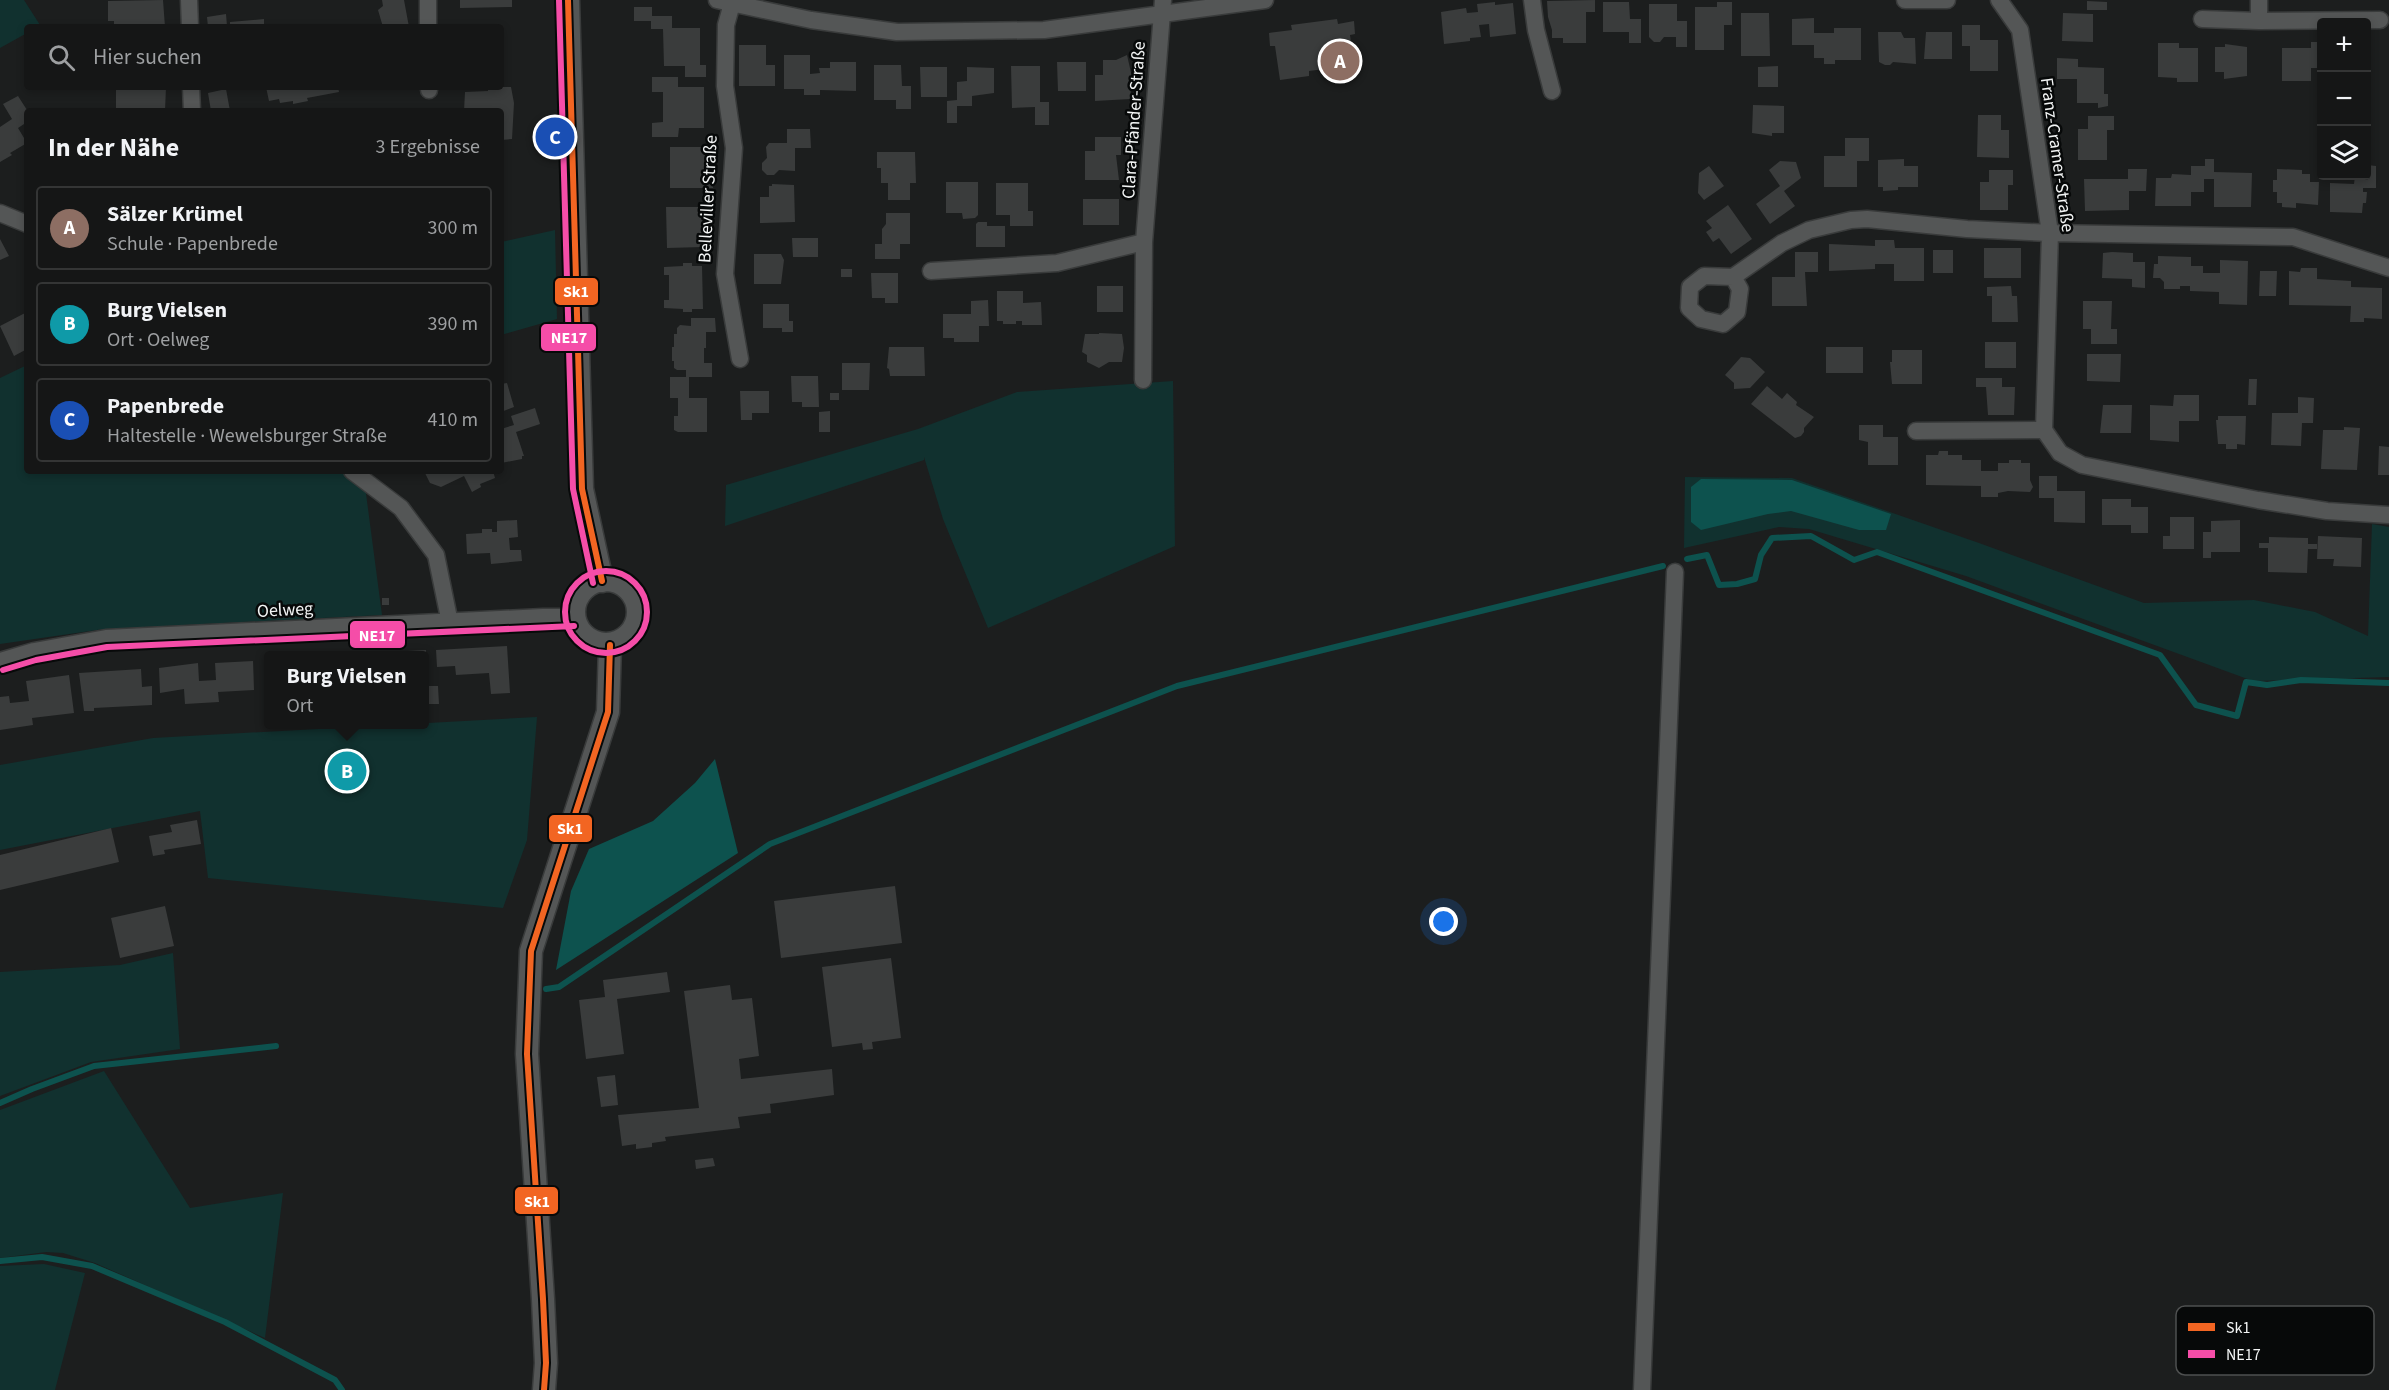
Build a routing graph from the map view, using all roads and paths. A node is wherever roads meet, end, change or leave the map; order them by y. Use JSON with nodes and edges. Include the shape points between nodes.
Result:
{"nodes":[{"id":1,"x":189,"y":0,"type":"edge"},
{"id":2,"x":428,"y":0,"type":"edge"},
{"id":3,"x":568,"y":0,"type":"edge"},
{"id":4,"x":1265,"y":0,"type":"edge"},
{"id":5,"x":1532,"y":0,"type":"edge"},
{"id":6,"x":1905,"y":0,"type":"edge"},
{"id":7,"x":1947,"y":0,"type":"edge"},
{"id":8,"x":1999,"y":0,"type":"edge"},
{"id":9,"x":2259,"y":0,"type":"edge"},
{"id":10,"x":727,"y":2,"type":"edge"},
{"id":11,"x":1162,"y":7,"type":"edge"},
{"id":12,"x":2202,"y":19,"type":"dead end"},
{"id":13,"x":2380,"y":20,"type":"dead end"},
{"id":14,"x":2259,"y":21,"type":"junction"},
{"id":15,"x":190,"y":24,"type":"edge"},
{"id":16,"x":428,"y":24,"type":"edge"},
{"id":17,"x":191,"y":90,"type":"edge"},
{"id":18,"x":1552,"y":91,"type":"dead end"},
{"id":19,"x":192,"y":108,"type":"edge"},
{"id":20,"x":0,"y":213,"type":"edge"},
{"id":21,"x":24,"y":223,"type":"edge"},
{"id":22,"x":2050,"y":233,"type":"junction"},
{"id":23,"x":1144,"y":242,"type":"junction"},
{"id":24,"x":2389,"y":268,"type":"edge"},
{"id":25,"x":931,"y":271,"type":"dead end"},
{"id":26,"x":1734,"y":277,"type":"dead end"},
{"id":27,"x":740,"y":359,"type":"dead end"},
{"id":28,"x":1143,"y":380,"type":"dead end"},
{"id":29,"x":2044,"y":430,"type":"junction"},
{"id":30,"x":1916,"y":431,"type":"dead end"},
{"id":31,"x":356,"y":474,"type":"edge"},
{"id":32,"x":2389,"y":515,"type":"edge"},
{"id":33,"x":1675,"y":572,"type":"dead end"},
{"id":34,"x":602,"y":581,"type":"junction"},
{"id":35,"x":574,"y":617,"type":"junction"},
{"id":36,"x":450,"y":622,"type":"junction"},
{"id":37,"x":610,"y":645,"type":"junction"},
{"id":38,"x":0,"y":661,"type":"edge"},
{"id":39,"x":544,"y":1390,"type":"edge"},
{"id":40,"x":1642,"y":1390,"type":"edge"}],
"edges":[{"from":1,"to":15,"type":"street"},
{"from":2,"to":16,"type":"street"},
{"from":3,"to":34,"type":"main road","via":[[582,489]]},
{"from":4,"to":11,"type":"street"},
{"from":5,"to":18,"type":"street"},
{"from":6,"to":7,"type":"street"},
{"from":8,"to":22,"type":"street","name":"Franz-Cramer-Straße","via":[[2020,30]]},
{"from":9,"to":14,"type":"street"},
{"from":10,"to":11,"type":"street","via":[[811,20],[897,32],[1044,30]]},
{"from":10,"to":27,"type":"street","name":"Belleviller Straße","via":[[725,86],[734,148],[725,274]]},
{"from":11,"to":23,"type":"street","name":"Clara-Pfänder-Straße"},
{"from":12,"to":14,"type":"street"},
{"from":13,"to":14,"type":"street"},
{"from":17,"to":19,"type":"street"},
{"from":20,"to":21,"type":"street"},
{"from":22,"to":24,"type":"street","via":[[2293,237]]},
{"from":22,"to":26,"type":"street","via":[[1851,220],[1809,230],[1782,243]]},
{"from":22,"to":29,"type":"street","name":"Franz-Cramer-Straße"},
{"from":23,"to":25,"type":"street","via":[[1057,263]]},
{"from":23,"to":28,"type":"street","name":"Clara-Pfänder-Straße"},
{"from":29,"to":30,"type":"street"},
{"from":29,"to":32,"type":"street","via":[[2060,453],[2082,465],[2258,500],[2327,511]]},
{"from":31,"to":36,"type":"street","via":[[401,508],[436,555]]},
{"from":33,"to":40,"type":"street"},
{"from":34,"to":35,"type":"main road","via":[[591,584],[578,597]]},
{"from":34,"to":37,"type":"main road","via":[[610,580],[627,588],[638,612],[635,627],[624,639]]},
{"from":35,"to":36,"type":"street","name":"Oelweg"},
{"from":35,"to":37,"type":"main road","via":[[580,632],[591,641]]},
{"from":36,"to":38,"type":"street","name":"Oelweg","via":[[106,638]]},
{"from":37,"to":39,"type":"main road","via":[[608,712],[531,951],[527,1054],[544,1310]]}]}
